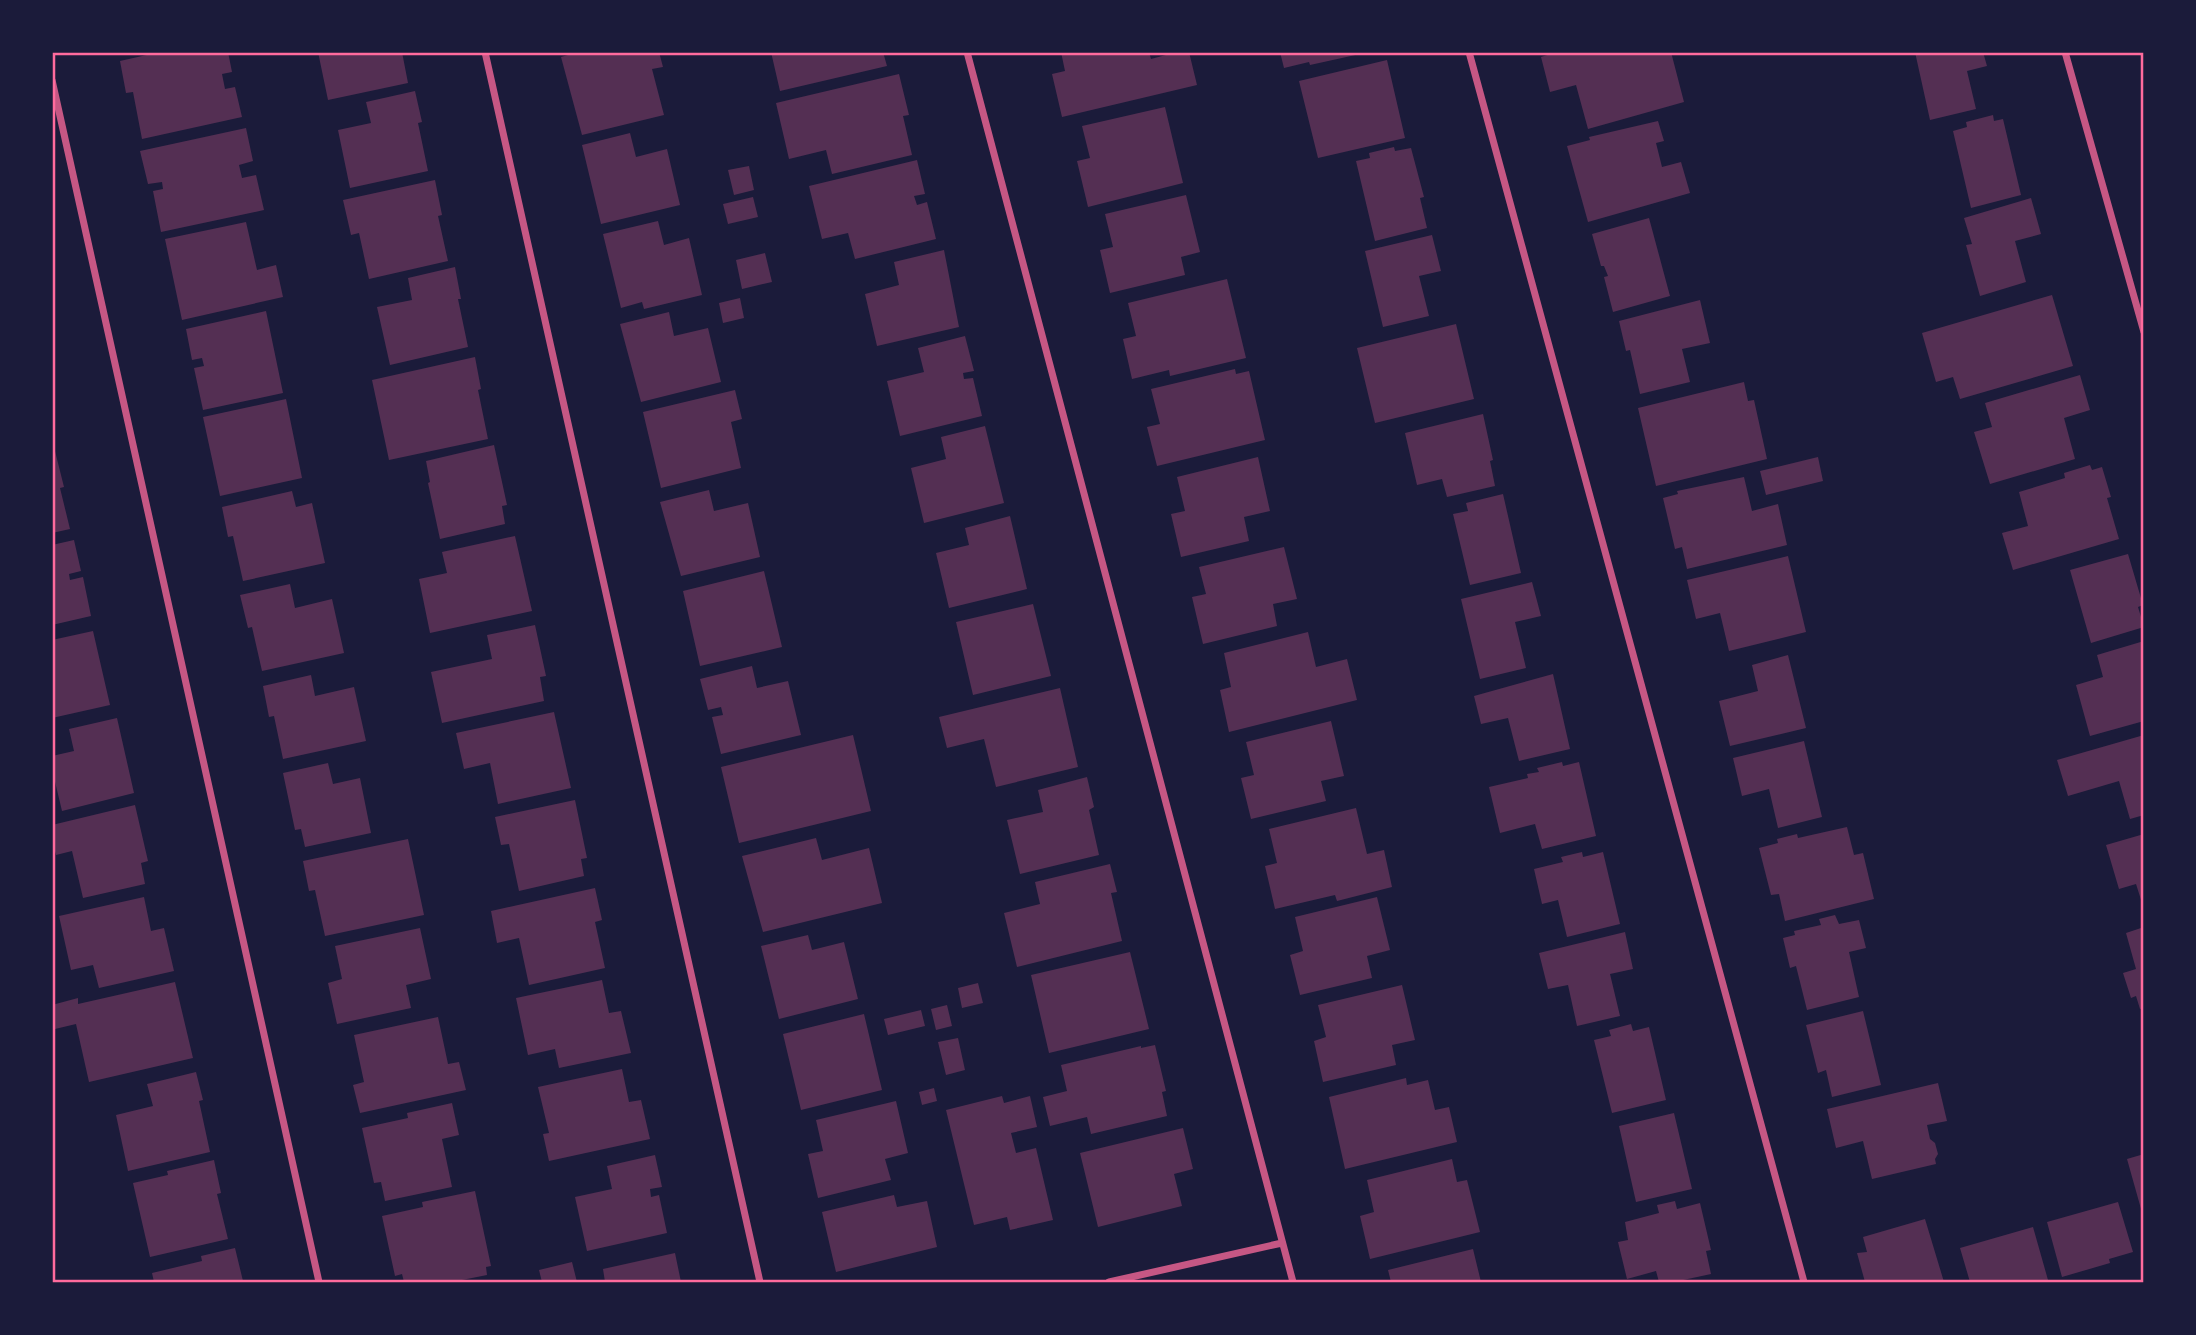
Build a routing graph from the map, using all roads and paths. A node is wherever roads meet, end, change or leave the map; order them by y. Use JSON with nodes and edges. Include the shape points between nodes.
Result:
{"nodes":[{"id":1,"x":485,"y":52,"type":"edge"},
{"id":2,"x":967,"y":52,"type":"edge"},
{"id":3,"x":1469,"y":52,"type":"edge"},
{"id":4,"x":2065,"y":52,"type":"edge"},
{"id":5,"x":52,"y":80,"type":"edge"},
{"id":6,"x":2144,"y":332,"type":"edge"},
{"id":7,"x":1282,"y":1243,"type":"junction"},
{"id":8,"x":319,"y":1283,"type":"edge"},
{"id":9,"x":760,"y":1283,"type":"edge"},
{"id":10,"x":1109,"y":1283,"type":"edge"},
{"id":11,"x":1293,"y":1283,"type":"edge"},
{"id":12,"x":1804,"y":1283,"type":"edge"}],
"edges":[{"from":1,"to":9,"type":"street"},
{"from":2,"to":7,"type":"street"},
{"from":3,"to":12,"type":"street"},
{"from":4,"to":6,"type":"street"},
{"from":5,"to":8,"type":"street"},
{"from":7,"to":10,"type":"street"},
{"from":7,"to":11,"type":"street"}]}
